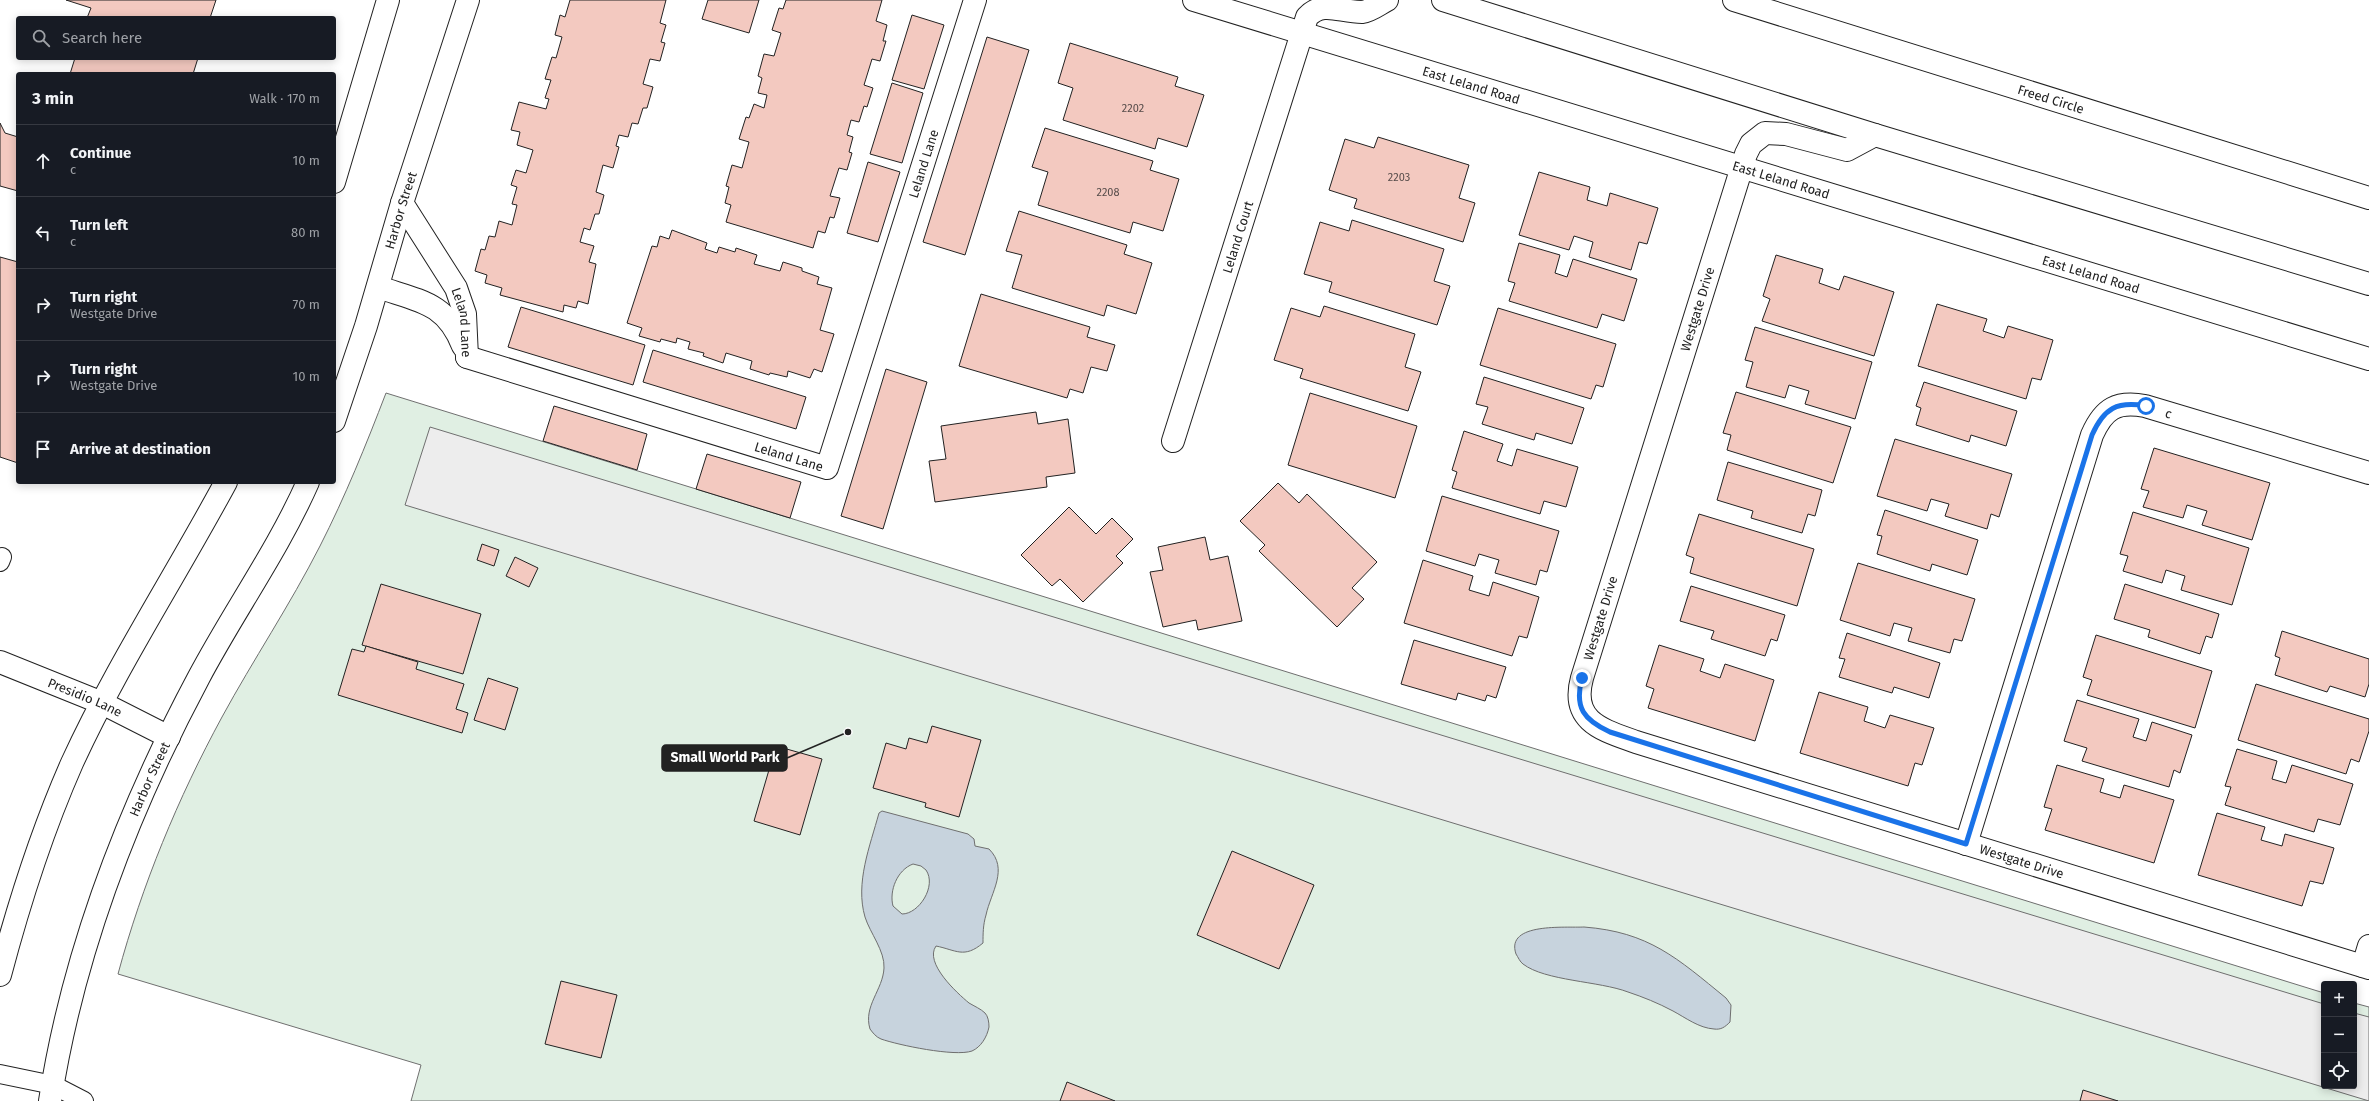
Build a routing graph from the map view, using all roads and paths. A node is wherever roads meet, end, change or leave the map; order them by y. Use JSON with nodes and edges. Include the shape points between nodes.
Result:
{"nodes":[{"id":1,"x":388,"y":0,"type":"edge"},
{"id":2,"x":468,"y":0,"type":"edge"},
{"id":3,"x":975,"y":0,"type":"edge"},
{"id":4,"x":1194,"y":0,"type":"edge"},
{"id":5,"x":1387,"y":0,"type":"edge"},
{"id":6,"x":1443,"y":0,"type":"edge"},
{"id":7,"x":1734,"y":0,"type":"edge"},
{"id":8,"x":1302,"y":33,"type":"junction"},
{"id":9,"x":1875,"y":135,"type":"junction"},
{"id":10,"x":1740,"y":168,"type":"junction"},
{"id":11,"x":336,"y":175,"type":"edge"},
{"id":12,"x":2369,"y":198,"type":"edge"},
{"id":13,"x":402,"y":203,"type":"junction"},
{"id":14,"x":2369,"y":284,"type":"edge"},
{"id":15,"x":378,"y":287,"type":"junction"},
{"id":16,"x":467,"y":357,"type":"junction"},
{"id":17,"x":2369,"y":359,"type":"edge"},
{"id":18,"x":336,"y":415,"type":"edge"},
{"id":19,"x":1173,"y":441,"type":"dead end"},
{"id":20,"x":2369,"y":473,"type":"edge"},
{"id":21,"x":225,"y":484,"type":"edge"},
{"id":22,"x":307,"y":484,"type":"edge"},
{"id":23,"x":0,"y":662,"type":"edge"},
{"id":24,"x":102,"y":703,"type":"junction"},
{"id":25,"x":169,"y":737,"type":"junction"},
{"id":26,"x":1966,"y":844,"type":"junction"},
{"id":27,"x":2367,"y":960,"type":"edge"},
{"id":28,"x":0,"y":975,"type":"edge"},
{"id":29,"x":0,"y":1074,"type":"edge"},
{"id":30,"x":51,"y":1093,"type":"edge"},
{"id":31,"x":84,"y":1101,"type":"edge"}],
"edges":[{"from":1,"to":11,"type":"street"},
{"from":2,"to":13,"type":"street","name":"Harbor Street"},
{"from":3,"to":16,"type":"street","name":"Leland Lane","via":[[827,468]]},
{"from":4,"to":8,"type":"street","name":"East Leland Road"},
{"from":5,"to":8,"type":"street","name":"Leland Court","via":[[1362,12],[1333,4],[1320,4],[1311,10]]},
{"from":6,"to":9,"type":"street"},
{"from":7,"to":12,"type":"street","name":"Freed Circle"},
{"from":8,"to":10,"type":"street","name":"East Leland Road"},
{"from":8,"to":19,"type":"street","name":"Leland Court"},
{"from":9,"to":10,"type":"street","name":"Westgate Drive","via":[[1847,150],[1786,134],[1765,133],[1751,144]]},
{"from":9,"to":14,"type":"street"},
{"from":10,"to":17,"type":"street","name":"East Leland Road"},
{"from":10,"to":26,"type":"street","name":"Westgate Drive","via":[[1582,678],[1578,696],[1583,713],[1597,726],[1636,742]]},
{"from":13,"to":15,"type":"street","name":"Harbor Street"},
{"from":13,"to":16,"type":"street","name":"Leland Lane","via":[[456,288],[465,314]]},
{"from":15,"to":16,"type":"street","via":[[435,307],[456,328]]},
{"from":15,"to":18,"type":"street","name":"Harbor Street"},
{"from":20,"to":26,"type":"street","name":"c","via":[[2146,406],[2126,404],[2108,411],[2096,424],[2092,435]]},
{"from":21,"to":24,"type":"street"},
{"from":22,"to":25,"type":"street","name":"Harbor Street","via":[[278,541],[199,677]]},
{"from":23,"to":24,"type":"street","name":"Presidio Lane"},
{"from":24,"to":25,"type":"street","name":"Presidio Lane"},
{"from":24,"to":28,"type":"street","via":[[72,764],[33,865]]},
{"from":25,"to":30,"type":"street","name":"Harbor Street","via":[[124,837],[101,897],[80,962]]},
{"from":26,"to":27,"type":"street","name":"Westgate Drive"},
{"from":29,"to":30,"type":"lane"},
{"from":30,"to":31,"type":"lane"}]}
